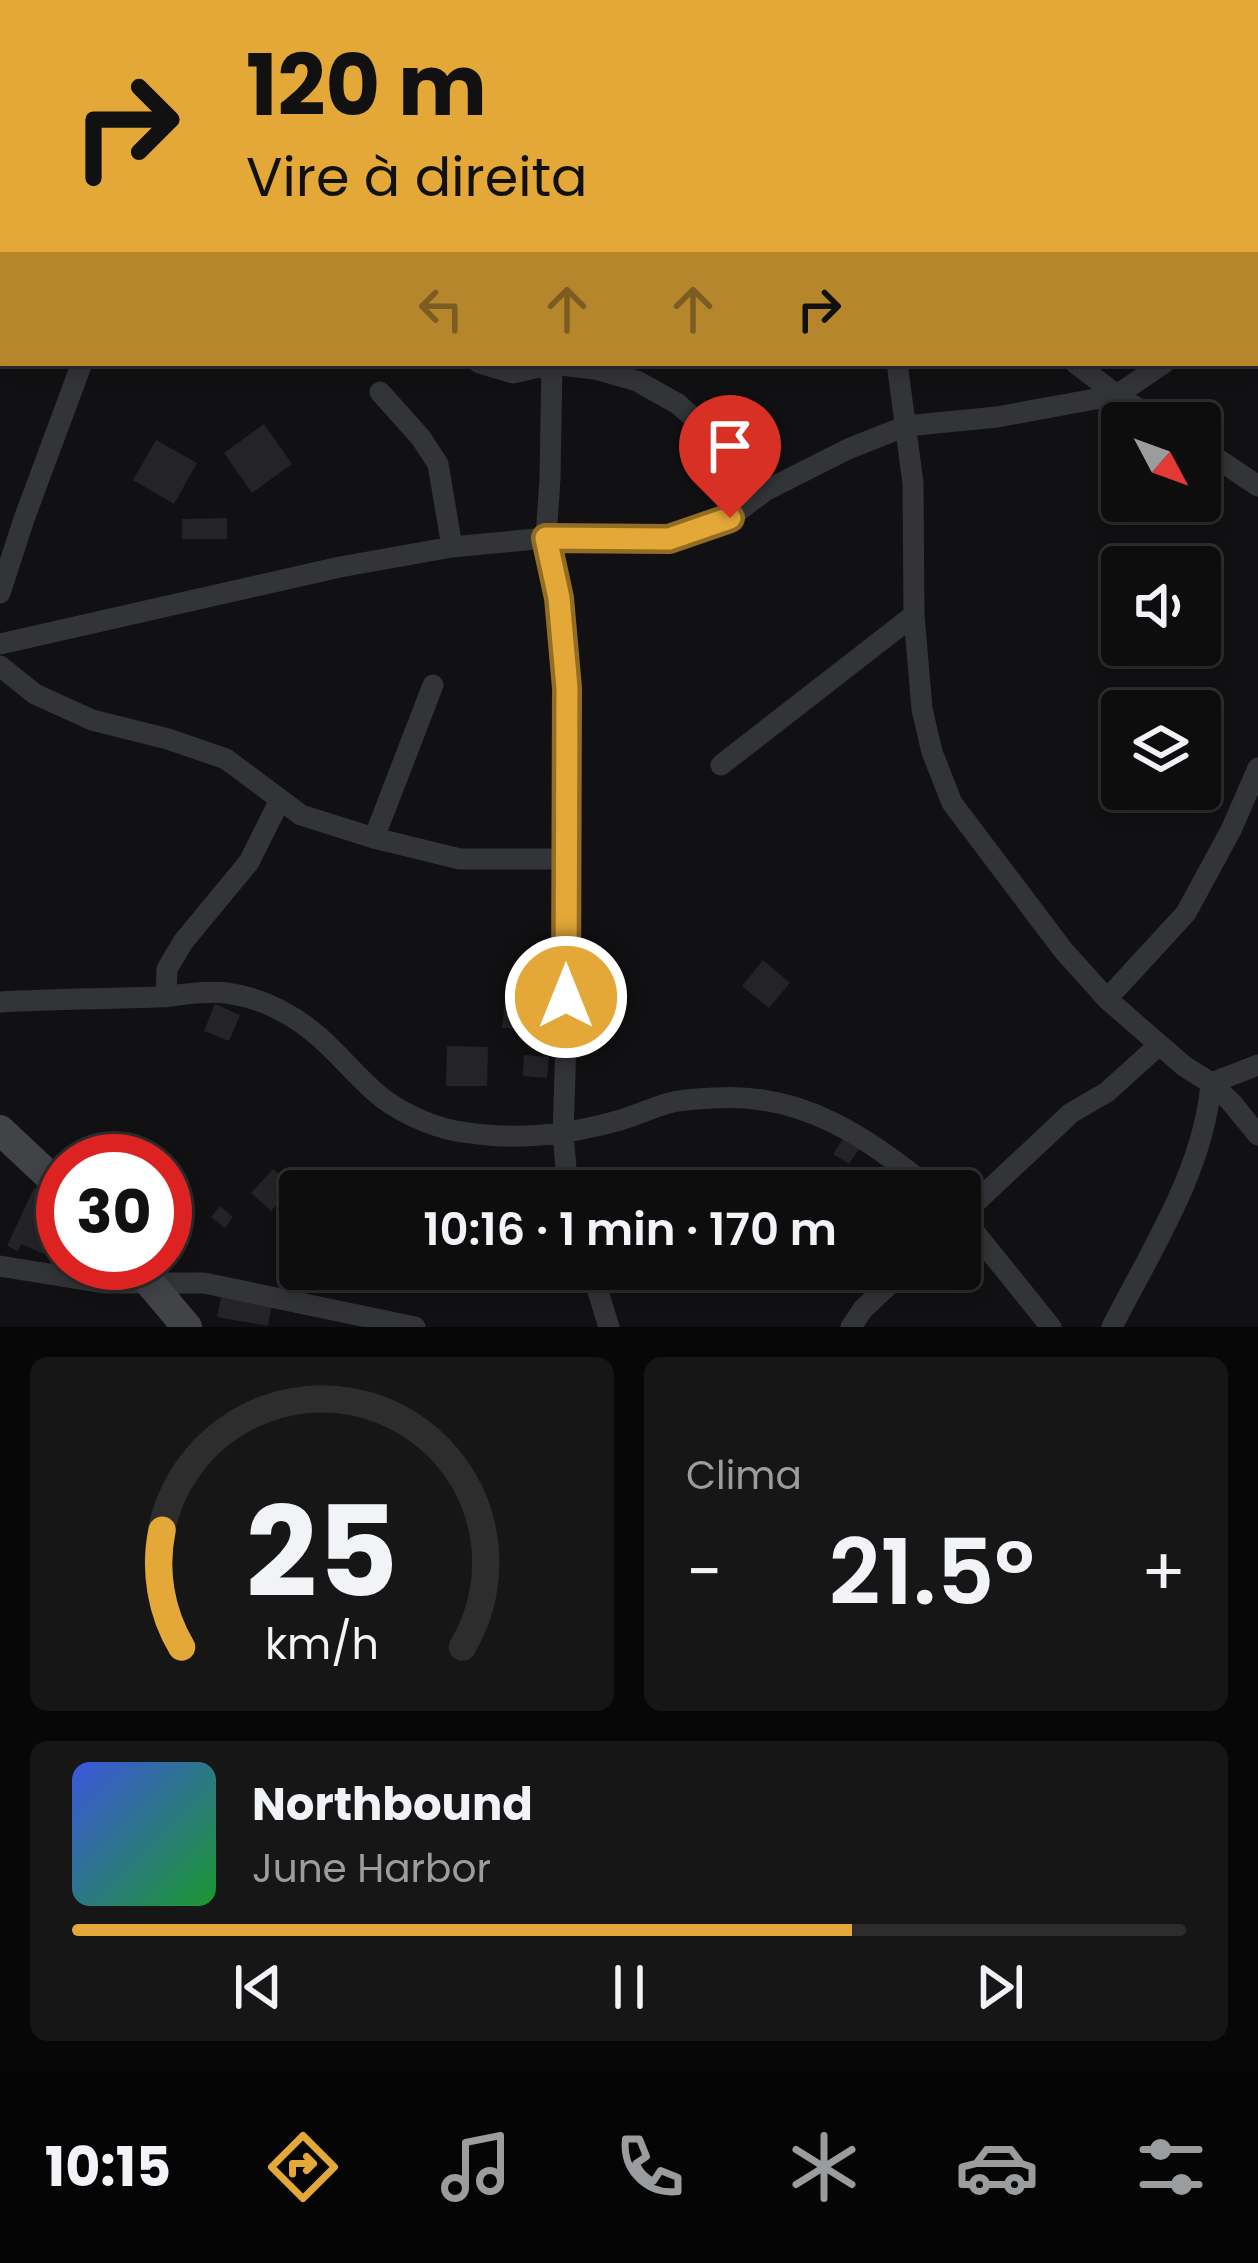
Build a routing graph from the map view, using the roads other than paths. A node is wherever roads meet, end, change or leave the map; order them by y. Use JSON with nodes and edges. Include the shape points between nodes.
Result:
{"nodes":[{"id":1,"x":81,"y":366,"type":"edge"},
{"id":2,"x":488,"y":366,"type":"edge"},
{"id":3,"x":543,"y":366,"type":"edge"},
{"id":4,"x":551,"y":366,"type":"edge"},
{"id":5,"x":569,"y":366,"type":"edge"},
{"id":6,"x":897,"y":366,"type":"edge"},
{"id":7,"x":1079,"y":366,"type":"edge"},
{"id":8,"x":1160,"y":366,"type":"edge"},
{"id":9,"x":380,"y":392,"type":"dead end"},
{"id":10,"x":1117,"y":395,"type":"junction"},
{"id":11,"x":1128,"y":402,"type":"edge"},
{"id":12,"x":906,"y":426,"type":"junction"},
{"id":13,"x":1221,"y":462,"type":"edge"},
{"id":14,"x":1258,"y":486,"type":"edge"},
{"id":15,"x":765,"y":491,"type":"junction"},
{"id":16,"x":546,"y":538,"type":"junction"},
{"id":17,"x":452,"y":547,"type":"junction"},
{"id":18,"x":0,"y":593,"type":"edge"},
{"id":19,"x":914,"y":615,"type":"junction"},
{"id":20,"x":0,"y":644,"type":"edge"},
{"id":21,"x":0,"y":666,"type":"edge"},
{"id":22,"x":433,"y":686,"type":"dead end"},
{"id":23,"x":721,"y":765,"type":"dead end"},
{"id":24,"x":1258,"y":768,"type":"edge"},
{"id":25,"x":280,"y":800,"type":"junction"},
{"id":26,"x":374,"y":838,"type":"junction"},
{"id":27,"x":565,"y":859,"type":"junction"},
{"id":28,"x":166,"y":997,"type":"junction"},
{"id":29,"x":1107,"y":999,"type":"junction"},
{"id":30,"x":0,"y":1002,"type":"edge"},
{"id":31,"x":1159,"y":1045,"type":"junction"},
{"id":32,"x":1258,"y":1065,"type":"edge"},
{"id":33,"x":1211,"y":1083,"type":"junction"},
{"id":34,"x":0,"y":1130,"type":"edge"},
{"id":35,"x":563,"y":1134,"type":"junction"},
{"id":36,"x":1258,"y":1136,"type":"edge"},
{"id":37,"x":36,"y":1164,"type":"edge"},
{"id":38,"x":566,"y":1170,"type":"edge"},
{"id":39,"x":907,"y":1170,"type":"edge"},
{"id":40,"x":981,"y":1197,"type":"edge"},
{"id":41,"x":981,"y":1240,"type":"edge"},
{"id":42,"x":0,"y":1266,"type":"edge"},
{"id":43,"x":36,"y":1272,"type":"edge"},
{"id":44,"x":192,"y":1281,"type":"edge"},
{"id":45,"x":156,"y":1290,"type":"edge"},
{"id":46,"x":598,"y":1290,"type":"edge"},
{"id":47,"x":884,"y":1290,"type":"edge"},
{"id":48,"x":187,"y":1327,"type":"edge"},
{"id":49,"x":415,"y":1327,"type":"edge"},
{"id":50,"x":609,"y":1327,"type":"edge"},
{"id":51,"x":851,"y":1327,"type":"edge"},
{"id":52,"x":1052,"y":1327,"type":"edge"},
{"id":53,"x":1112,"y":1327,"type":"edge"}],
"edges":[{"from":1,"to":18,"type":"street"},
{"from":2,"to":3,"type":"street","via":[[513,374]]},
{"from":4,"to":16,"type":"street"},
{"from":5,"to":15,"type":"street","via":[[637,381],[678,404]]},
{"from":6,"to":12,"type":"street"},
{"from":7,"to":10,"type":"street"},
{"from":8,"to":10,"type":"street"},
{"from":9,"to":17,"type":"street","via":[[438,464]]},
{"from":10,"to":11,"type":"street"},
{"from":10,"to":12,"type":"street"},
{"from":12,"to":15,"type":"street"},
{"from":12,"to":19,"type":"street"},
{"from":13,"to":14,"type":"street"},
{"from":15,"to":16,"type":"street","via":[[730,518],[669,539]]},
{"from":16,"to":17,"type":"street"},
{"from":16,"to":27,"type":"street","via":[[567,688]]},
{"from":17,"to":20,"type":"street"},
{"from":19,"to":23,"type":"street"},
{"from":19,"to":29,"type":"street","via":[[922,709],[952,803]]},
{"from":21,"to":25,"type":"street","via":[[35,694],[92,720],[226,759]]},
{"from":22,"to":26,"type":"street"},
{"from":24,"to":29,"type":"street","via":[[1186,913]]},
{"from":25,"to":26,"type":"street","via":[[301,815]]},
{"from":25,"to":28,"type":"street","via":[[249,862],[167,969]]},
{"from":26,"to":27,"type":"street","via":[[460,859]]},
{"from":27,"to":35,"type":"street"},
{"from":28,"to":30,"type":"street"},
{"from":28,"to":35,"type":"street","via":[[222,992],[286,1013],[378,1096],[450,1130]]},
{"from":29,"to":31,"type":"street"},
{"from":31,"to":33,"type":"street"},
{"from":31,"to":40,"type":"street","via":[[1070,1113]]},
{"from":32,"to":33,"type":"street"},
{"from":33,"to":36,"type":"street"},
{"from":33,"to":53,"type":"street","via":[[1191,1165]]},
{"from":34,"to":37,"type":"street"},
{"from":35,"to":38,"type":"street"},
{"from":35,"to":39,"type":"street","via":[[674,1101],[782,1101],[836,1122]]},
{"from":41,"to":52,"type":"street"},
{"from":42,"to":43,"type":"street"},
{"from":44,"to":49,"type":"street"},
{"from":45,"to":48,"type":"street"},
{"from":46,"to":50,"type":"street"},
{"from":47,"to":51,"type":"street"}]}
